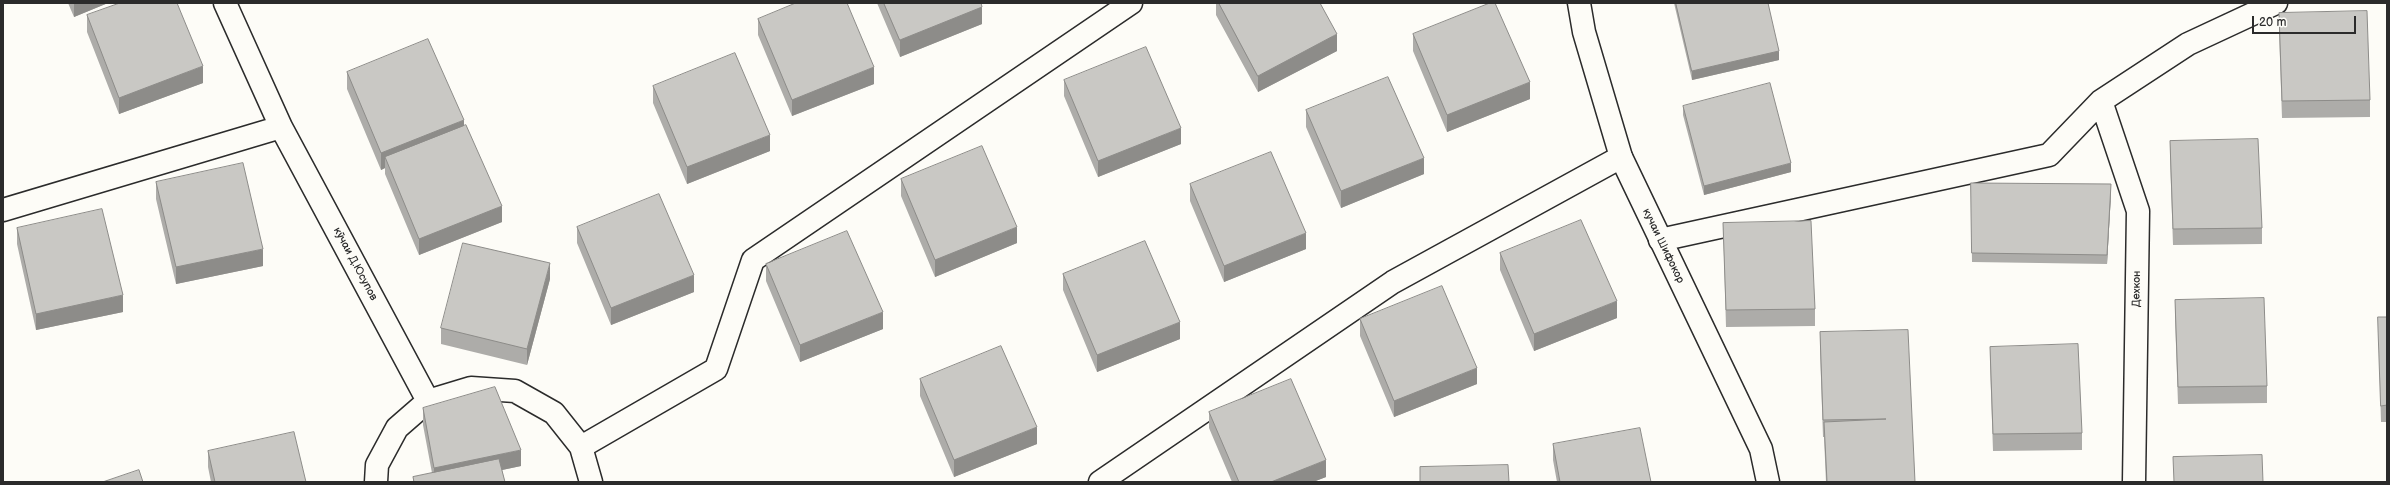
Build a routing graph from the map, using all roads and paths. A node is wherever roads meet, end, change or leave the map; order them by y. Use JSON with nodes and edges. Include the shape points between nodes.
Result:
{"nodes":[{"id":1,"x":225,"y":3,"type":"edge"},
{"id":2,"x":1132,"y":3,"type":"edge"},
{"id":3,"x":1579,"y":3,"type":"edge"},
{"id":4,"x":2276,"y":3,"type":"edge"},
{"id":5,"x":2101,"y":101,"type":"junction"},
{"id":6,"x":281,"y":127,"type":"junction"},
{"id":7,"x":1621,"y":157,"type":"junction"},
{"id":8,"x":3,"y":210,"type":"edge"},
{"id":9,"x":1660,"y":240,"type":"junction"},
{"id":10,"x":428,"y":401,"type":"junction"},
{"id":11,"x":581,"y":447,"type":"junction"},
{"id":12,"x":376,"y":482,"type":"edge"},
{"id":13,"x":591,"y":482,"type":"edge"},
{"id":14,"x":1100,"y":482,"type":"edge"},
{"id":15,"x":1768,"y":482,"type":"edge"},
{"id":16,"x":2134,"y":482,"type":"edge"}],
"edges":[{"from":1,"to":6,"type":"street","name":"кӯчаи Д.Юсупов"},
{"from":2,"to":11,"type":"street","via":[[754,260],[716,369]]},
{"from":3,"to":7,"type":"street","name":"кучаи Шифокор","via":[[1584,32]]},
{"from":4,"to":5,"type":"street","via":[[2188,44]]},
{"from":5,"to":9,"type":"street","via":[[2049,155]]},
{"from":5,"to":16,"type":"street","name":"Дехкон","via":[[2138,211]]},
{"from":6,"to":8,"type":"street"},
{"from":6,"to":10,"type":"street","name":"кӯчаи Д.Юсупов"},
{"from":7,"to":9,"type":"street","name":"кучаи Шифокор"},
{"from":7,"to":14,"type":"street","via":[[1393,282]]},
{"from":9,"to":15,"type":"street","name":"кучаи Шифокор","via":[[1761,449]]},
{"from":10,"to":11,"type":"street","via":[[471,388],[515,391],[554,413]]},
{"from":10,"to":12,"type":"street","via":[[397,428],[377,465]]},
{"from":11,"to":13,"type":"street"}]}
